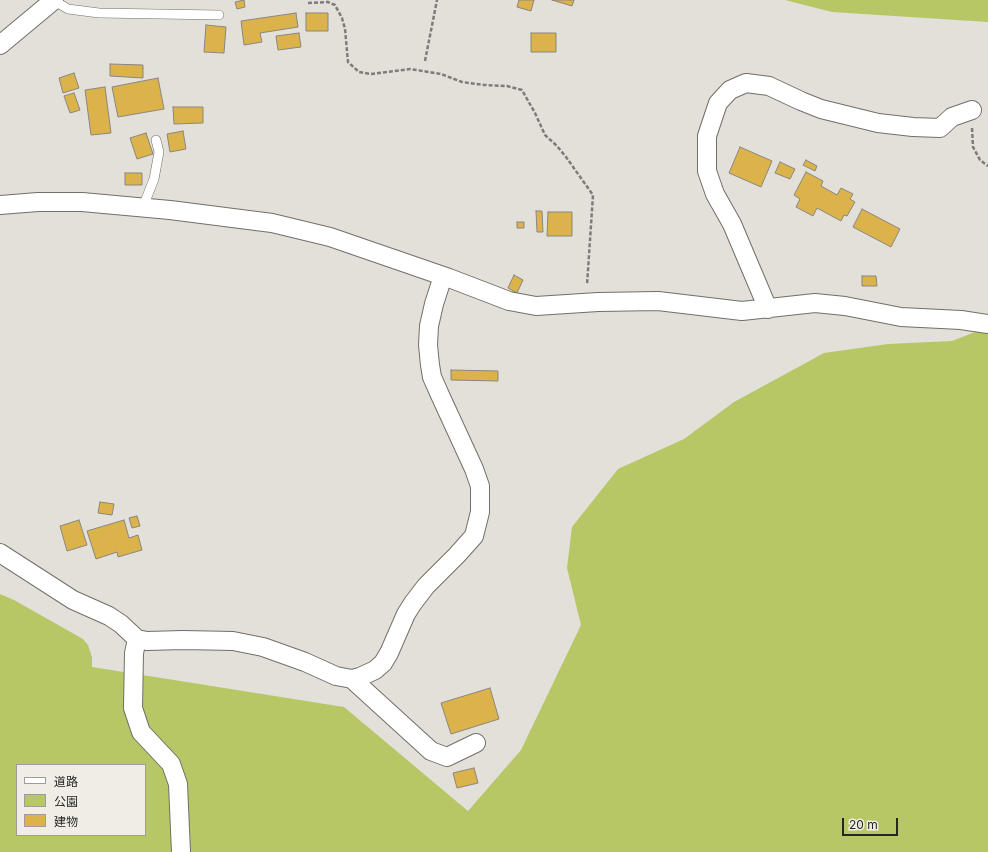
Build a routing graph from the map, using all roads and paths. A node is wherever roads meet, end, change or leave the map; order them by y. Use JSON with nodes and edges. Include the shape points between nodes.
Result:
{"nodes":[{"id":1,"x":53,"y":0,"type":"edge"},
{"id":2,"x":437,"y":0,"type":"edge"},
{"id":3,"x":308,"y":4,"type":"dead end"},
{"id":4,"x":220,"y":15,"type":"dead end"},
{"id":5,"x":0,"y":45,"type":"edge"},
{"id":6,"x":425,"y":61,"type":"dead end"},
{"id":7,"x":972,"y":110,"type":"joint"},
{"id":8,"x":156,"y":140,"type":"dead end"},
{"id":9,"x":988,"y":166,"type":"edge"},
{"id":10,"x":0,"y":205,"type":"edge"},
{"id":11,"x":143,"y":207,"type":"junction"},
{"id":12,"x":443,"y":276,"type":"junction"},
{"id":13,"x":585,"y":303,"type":"junction"},
{"id":14,"x":768,"y":309,"type":"junction"},
{"id":15,"x":988,"y":324,"type":"edge"},
{"id":16,"x":0,"y":553,"type":"edge"},
{"id":17,"x":137,"y":639,"type":"junction"},
{"id":18,"x":352,"y":679,"type":"junction"},
{"id":19,"x":476,"y":743,"type":"dead end"},
{"id":20,"x":181,"y":852,"type":"edge"}],
"edges":[{"from":1,"to":4,"type":"lane","via":[[68,9],[99,13]]},
{"from":1,"to":5,"type":"street"},
{"from":2,"to":6,"type":"path"},
{"from":3,"to":13,"type":"path","via":[[328,2],[335,5],[345,29],[348,62],[359,72],[371,74],[416,70],[441,74],[462,82],[522,90],[545,135],[566,157],[593,195]]},
{"from":7,"to":9,"type":"path","via":[[973,147],[980,160]]},
{"from":7,"to":14,"type":"street","via":[[952,117],[940,128],[913,127],[878,123],[822,109],[769,86],[746,83],[730,90],[718,103],[708,136],[708,171],[715,194],[732,224]]},
{"from":8,"to":11,"type":"lane","via":[[159,152],[154,179]]},
{"from":10,"to":11,"type":"street","via":[[82,202]]},
{"from":11,"to":12,"type":"street","via":[[272,223],[330,237]]},
{"from":12,"to":13,"type":"street","via":[[509,301],[536,306]]},
{"from":12,"to":18,"type":"street","via":[[429,326],[430,365],[432,377],[480,486],[478,522],[474,536],[468,544],[426,586],[413,603],[383,663],[368,674]]},
{"from":13,"to":14,"type":"street","via":[[658,301],[742,311]]},
{"from":14,"to":15,"type":"street","via":[[815,303],[901,316]]},
{"from":16,"to":17,"type":"street","via":[[73,600],[109,616]]},
{"from":17,"to":18,"type":"street","via":[[147,642],[233,640],[263,647],[336,676]]},
{"from":17,"to":20,"type":"street","via":[[134,653],[133,708],[141,732],[171,764],[178,784]]},
{"from":18,"to":19,"type":"street","via":[[431,751],[447,757]]}]}
